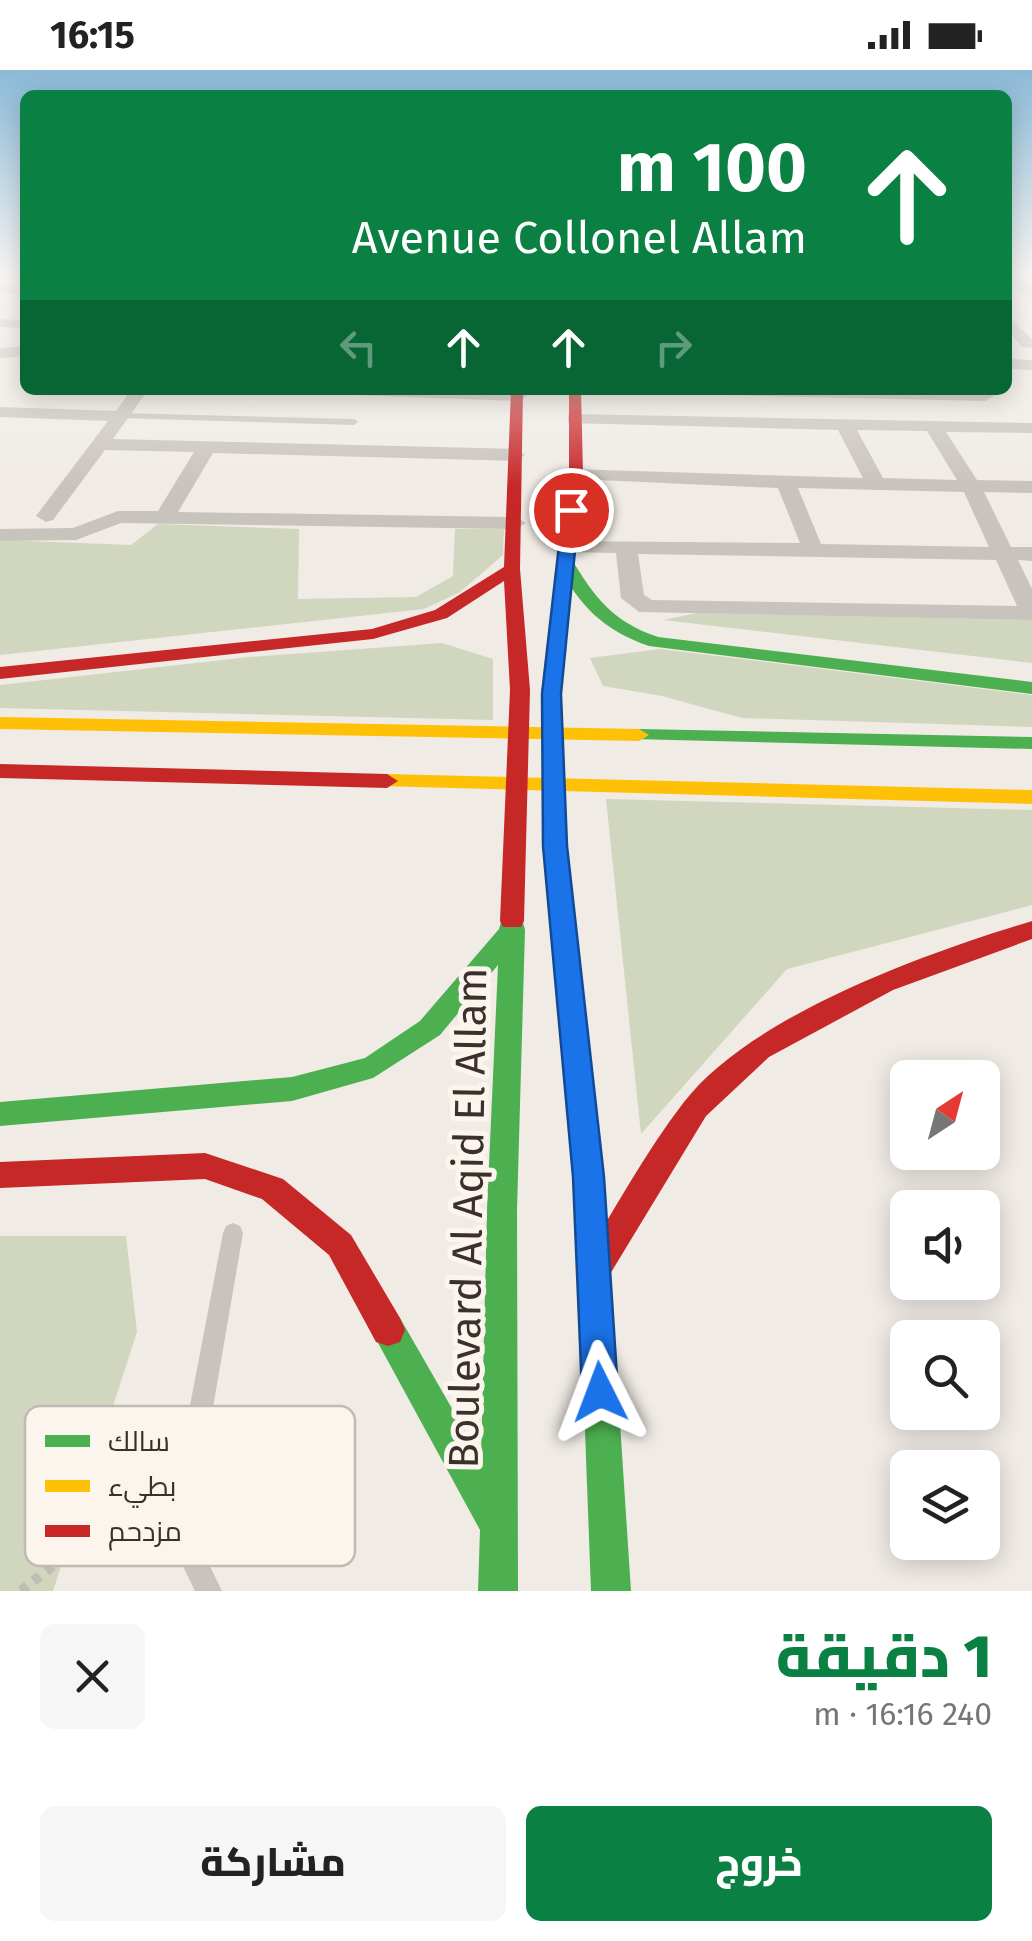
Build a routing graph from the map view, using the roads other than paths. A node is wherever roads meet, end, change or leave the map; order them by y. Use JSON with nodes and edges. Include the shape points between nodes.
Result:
{"nodes":[{"id":1,"x":42,"y":395,"type":"edge"},
{"id":2,"x":136,"y":395,"type":"edge"},
{"id":3,"x":517,"y":395,"type":"edge"},
{"id":4,"x":575,"y":395,"type":"edge"},
{"id":5,"x":984,"y":395,"type":"edge"},
{"id":6,"x":0,"y":412,"type":"edge"},
{"id":7,"x":28,"y":412,"type":"junction"},
{"id":8,"x":121,"y":416,"type":"junction"},
{"id":9,"x":574,"y":419,"type":"junction"},
{"id":10,"x":354,"y":422,"type":"dead end"},
{"id":11,"x":844,"y":425,"type":"junction"},
{"id":12,"x":933,"y":426,"type":"junction"},
{"id":13,"x":1006,"y":428,"type":"junction"},
{"id":14,"x":1032,"y":428,"type":"edge"},
{"id":15,"x":98,"y":444,"type":"junction"},
{"id":16,"x":208,"y":446,"type":"junction"},
{"id":17,"x":516,"y":455,"type":"junction"},
{"id":18,"x":576,"y":473,"type":"junction"},
{"id":19,"x":786,"y":482,"type":"junction"},
{"id":20,"x":876,"y":484,"type":"junction"},
{"id":21,"x":970,"y":486,"type":"junction"},
{"id":22,"x":1032,"y":488,"type":"edge"},
{"id":23,"x":0,"y":516,"type":"edge"},
{"id":24,"x":46,"y":516,"type":"junction"},
{"id":25,"x":118,"y":517,"type":"junction"},
{"id":26,"x":164,"y":518,"type":"junction"},
{"id":27,"x":516,"y":523,"type":"junction"},
{"id":28,"x":0,"y":535,"type":"edge"},
{"id":29,"x":626,"y":547,"type":"junction"},
{"id":30,"x":813,"y":550,"type":"junction"},
{"id":31,"x":566,"y":554,"type":"junction"},
{"id":32,"x":1001,"y":554,"type":"junction"},
{"id":33,"x":1032,"y":554,"type":"edge"},
{"id":34,"x":512,"y":570,"type":"junction"},
{"id":35,"x":1031,"y":613,"type":"edge"},
{"id":36,"x":0,"y":673,"type":"edge"},
{"id":37,"x":1032,"y":688,"type":"edge"},
{"id":38,"x":0,"y":723,"type":"edge"},
{"id":39,"x":1032,"y":743,"type":"edge"},
{"id":40,"x":0,"y":771,"type":"edge"},
{"id":41,"x":1032,"y":797,"type":"edge"},
{"id":42,"x":512,"y":930,"type":"junction"},
{"id":43,"x":1032,"y":930,"type":"edge"},
{"id":44,"x":0,"y":1114,"type":"edge"},
{"id":45,"x":0,"y":1175,"type":"edge"},
{"id":46,"x":232,"y":1233,"type":"dead end"},
{"id":47,"x":593,"y":1273,"type":"junction"},
{"id":48,"x":201,"y":1406,"type":"edge"},
{"id":49,"x":499,"y":1528,"type":"junction"},
{"id":50,"x":197,"y":1566,"type":"edge"},
{"id":51,"x":210,"y":1591,"type":"edge"},
{"id":52,"x":498,"y":1591,"type":"edge"},
{"id":53,"x":611,"y":1591,"type":"edge"}],
"edges":[{"from":1,"to":7,"type":"street"},
{"from":2,"to":8,"type":"street"},
{"from":3,"to":17,"type":"main road","name":"Boulevard Al Aqid El Allam"},
{"from":4,"to":9,"type":"main road"},
{"from":5,"to":13,"type":"street"},
{"from":6,"to":7,"type":"street"},
{"from":7,"to":8,"type":"street"},
{"from":8,"to":10,"type":"lane"},
{"from":8,"to":15,"type":"street"},
{"from":9,"to":11,"type":"street"},
{"from":9,"to":18,"type":"main road"},
{"from":11,"to":12,"type":"street"},
{"from":11,"to":20,"type":"street"},
{"from":12,"to":13,"type":"street"},
{"from":12,"to":21,"type":"street"},
{"from":13,"to":14,"type":"street"},
{"from":15,"to":16,"type":"street"},
{"from":15,"to":24,"type":"street"},
{"from":16,"to":17,"type":"street"},
{"from":16,"to":26,"type":"street"},
{"from":17,"to":27,"type":"main road","name":"Boulevard Al Aqid El Allam"},
{"from":18,"to":19,"type":"street"},
{"from":18,"to":31,"type":"main road"},
{"from":19,"to":20,"type":"street"},
{"from":19,"to":30,"type":"street"},
{"from":20,"to":21,"type":"street"},
{"from":21,"to":22,"type":"street"},
{"from":21,"to":32,"type":"street"},
{"from":23,"to":24,"type":"street"},
{"from":24,"to":25,"type":"street"},
{"from":25,"to":26,"type":"street"},
{"from":25,"to":28,"type":"street","via":[[76,534]]},
{"from":26,"to":27,"type":"street"},
{"from":27,"to":34,"type":"main road","name":"Boulevard Al Aqid El Allam"},
{"from":29,"to":30,"type":"street"},
{"from":29,"to":31,"type":"street"},
{"from":29,"to":35,"type":"street","via":[[633,598],[647,607]]},
{"from":30,"to":32,"type":"street"},
{"from":31,"to":37,"type":"main road","via":[[581,600],[602,621],[637,638]]},
{"from":31,"to":47,"type":"main road","via":[[552,694],[555,846]]},
{"from":32,"to":33,"type":"street"},
{"from":32,"to":35,"type":"street"},
{"from":34,"to":36,"type":"main road","via":[[441,614],[373,634]]},
{"from":34,"to":42,"type":"main road","name":"Boulevard Al Aqid El Allam","via":[[520,690]]},
{"from":38,"to":39,"type":"main road"},
{"from":40,"to":41,"type":"main road"},
{"from":42,"to":44,"type":"main road","via":[[430,1028],[373,1067],[292,1089]]},
{"from":42,"to":49,"type":"main road","name":"Boulevard Al Aqid El Allam"},
{"from":43,"to":47,"type":"main road","via":[[884,983],[760,1050],[696,1108]]},
{"from":45,"to":49,"type":"main road","via":[[204,1166],[272,1190],[340,1246]]},
{"from":46,"to":48,"type":"lane"},
{"from":47,"to":53,"type":"main road"},
{"from":49,"to":52,"type":"main road","name":"Boulevard Al Aqid El Allam"},
{"from":50,"to":51,"type":"lane"}]}
